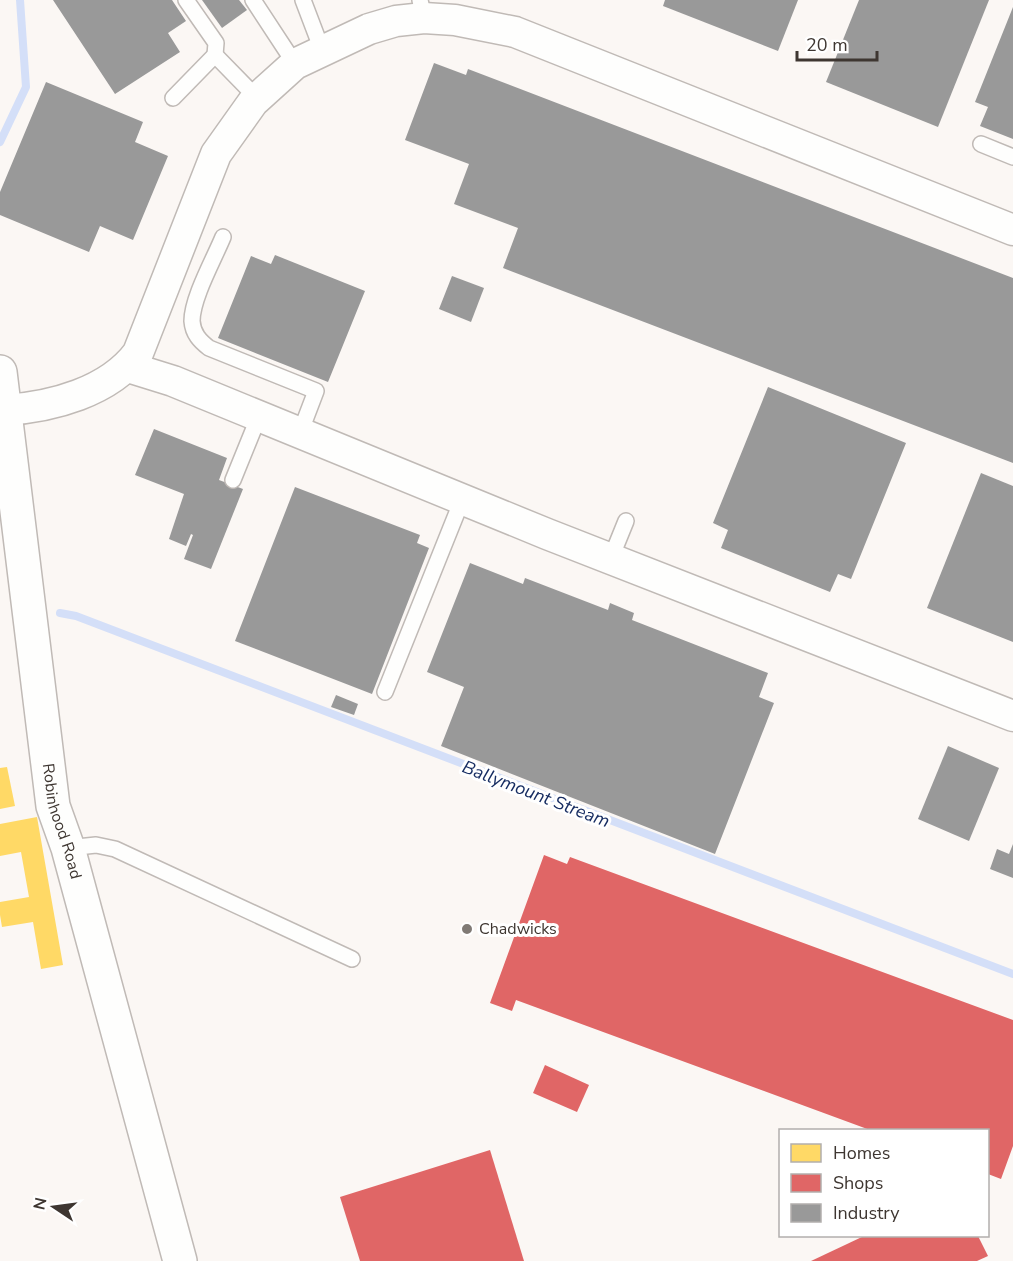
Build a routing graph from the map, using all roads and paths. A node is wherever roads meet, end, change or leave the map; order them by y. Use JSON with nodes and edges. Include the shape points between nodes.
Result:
{"nodes":[{"id":1,"x":186,"y":0,"type":"edge"},
{"id":2,"x":253,"y":0,"type":"edge"},
{"id":3,"x":303,"y":0,"type":"edge"},
{"id":4,"x":422,"y":9,"type":"edge"},
{"id":5,"x":322,"y":50,"type":"junction"},
{"id":6,"x":215,"y":55,"type":"junction"},
{"id":7,"x":295,"y":64,"type":"junction"},
{"id":8,"x":173,"y":98,"type":"dead end"},
{"id":9,"x":257,"y":98,"type":"junction"},
{"id":10,"x":981,"y":144,"type":"dead end"},
{"id":11,"x":1013,"y":157,"type":"edge"},
{"id":12,"x":1013,"y":231,"type":"edge"},
{"id":13,"x":224,"y":237,"type":"dead end"},
{"id":14,"x":128,"y":367,"type":"junction"},
{"id":15,"x":0,"y":372,"type":"edge"},
{"id":16,"x":5,"y":410,"type":"junction"},
{"id":17,"x":259,"y":416,"type":"junction"},
{"id":18,"x":300,"y":433,"type":"junction"},
{"id":19,"x":233,"y":480,"type":"dead end"},
{"id":20,"x":462,"y":500,"type":"junction"},
{"id":21,"x":626,"y":520,"type":"dead end"},
{"id":22,"x":611,"y":558,"type":"junction"},
{"id":23,"x":385,"y":692,"type":"dead end"},
{"id":24,"x":1013,"y":716,"type":"edge"},
{"id":25,"x":68,"y":848,"type":"junction"},
{"id":26,"x":352,"y":959,"type":"dead end"},
{"id":27,"x":180,"y":1261,"type":"edge"}],
"edges":[{"from":1,"to":6,"type":"lane","via":[[216,43]]},
{"from":2,"to":7,"type":"lane"},
{"from":3,"to":5,"type":"lane"},
{"from":4,"to":5,"type":"street"},
{"from":4,"to":12,"type":"street","via":[[515,32]]},
{"from":5,"to":7,"type":"street"},
{"from":6,"to":8,"type":"lane"},
{"from":6,"to":9,"type":"lane"},
{"from":7,"to":9,"type":"street"},
{"from":9,"to":14,"type":"street","via":[[216,154],[138,353]]},
{"from":10,"to":11,"type":"lane"},
{"from":13,"to":18,"type":"lane","via":[[197,302],[192,321],[197,338],[209,348],[316,391]]},
{"from":14,"to":16,"type":"street","via":[[95,388],[57,403]]},
{"from":14,"to":17,"type":"street"},
{"from":15,"to":16,"type":"street","name":"Robinhood Road"},
{"from":16,"to":25,"type":"street","name":"Robinhood Road","via":[[53,806]]},
{"from":17,"to":18,"type":"street"},
{"from":17,"to":19,"type":"lane"},
{"from":18,"to":20,"type":"street"},
{"from":20,"to":22,"type":"street"},
{"from":20,"to":23,"type":"lane"},
{"from":21,"to":22,"type":"lane"},
{"from":22,"to":24,"type":"street"},
{"from":25,"to":26,"type":"lane","via":[[96,845],[115,849]]},
{"from":25,"to":27,"type":"street","name":"Robinhood Road"}]}
